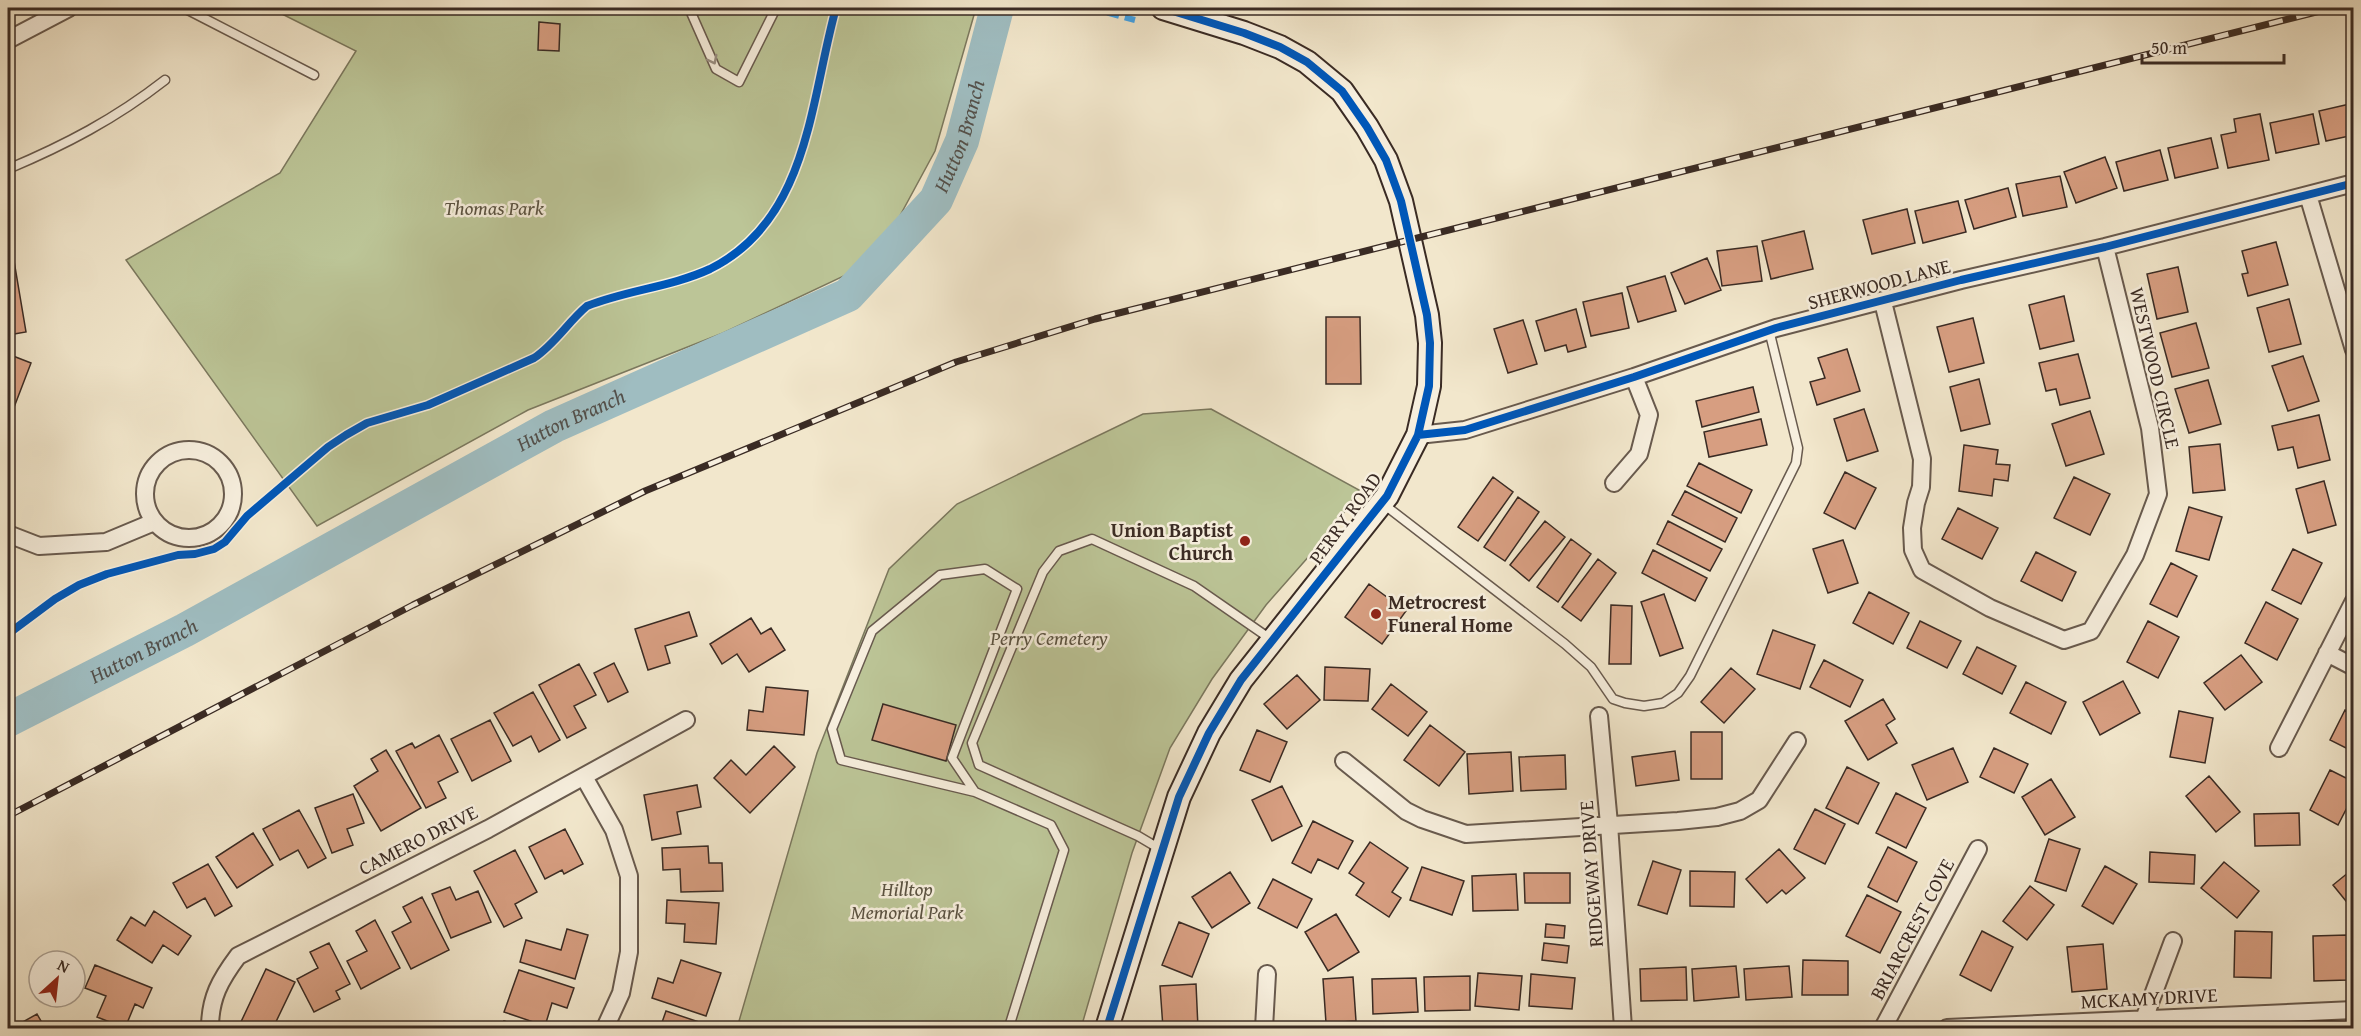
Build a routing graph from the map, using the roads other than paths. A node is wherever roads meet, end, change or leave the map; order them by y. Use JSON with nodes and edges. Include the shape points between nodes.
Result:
{"nodes":[{"id":1,"x":69,"y":8,"type":"edge"},
{"id":2,"x":184,"y":8,"type":"edge"},
{"id":3,"x":688,"y":8,"type":"edge"},
{"id":4,"x":776,"y":8,"type":"edge"},
{"id":5,"x":1163,"y":8,"type":"edge"},
{"id":6,"x":8,"y":40,"type":"edge"},
{"id":7,"x":314,"y":75,"type":"dead end"},
{"id":8,"x":165,"y":80,"type":"dead end"},
{"id":9,"x":8,"y":169,"type":"edge"},
{"id":10,"x":2354,"y":183,"type":"edge"},
{"id":11,"x":2308,"y":195,"type":"junction"},
{"id":12,"x":2105,"y":247,"type":"junction"},
{"id":13,"x":1883,"y":302,"type":"junction"},
{"id":14,"x":1770,"y":330,"type":"junction"},
{"id":15,"x":2354,"y":350,"type":"edge"},
{"id":16,"x":1634,"y":377,"type":"junction"},
{"id":17,"x":1418,"y":435,"type":"junction"},
{"id":18,"x":1614,"y":483,"type":"dead end"},
{"id":19,"x":1382,"y":502,"type":"junction"},
{"id":20,"x":154,"y":522,"type":"junction"},
{"id":21,"x":8,"y":534,"type":"edge"},
{"id":22,"x":2354,"y":601,"type":"edge"},
{"id":23,"x":1273,"y":640,"type":"junction"},
{"id":24,"x":2327,"y":653,"type":"junction"},
{"id":25,"x":2354,"y":668,"type":"edge"},
{"id":26,"x":1599,"y":716,"type":"dead end"},
{"id":27,"x":686,"y":720,"type":"dead end"},
{"id":28,"x":1797,"y":741,"type":"dead end"},
{"id":29,"x":2279,"y":748,"type":"dead end"},
{"id":30,"x":1344,"y":761,"type":"dead end"},
{"id":31,"x":584,"y":777,"type":"junction"},
{"id":32,"x":975,"y":792,"type":"junction"},
{"id":33,"x":1609,"y":824,"type":"junction"},
{"id":34,"x":1978,"y":849,"type":"dead end"},
{"id":35,"x":1162,"y":850,"type":"junction"},
{"id":36,"x":2173,"y":941,"type":"dead end"},
{"id":37,"x":1268,"y":974,"type":"dead end"},
{"id":38,"x":2354,"y":1010,"type":"edge"},
{"id":39,"x":2144,"y":1019,"type":"junction"},
{"id":40,"x":2299,"y":1020,"type":"edge"},
{"id":41,"x":2085,"y":1025,"type":"edge"},
{"id":42,"x":210,"y":1029,"type":"edge"},
{"id":43,"x":605,"y":1029,"type":"edge"},
{"id":44,"x":1015,"y":1029,"type":"edge"},
{"id":45,"x":1107,"y":1029,"type":"edge"},
{"id":46,"x":1264,"y":1029,"type":"edge"},
{"id":47,"x":1623,"y":1029,"type":"edge"},
{"id":48,"x":1883,"y":1029,"type":"edge"},
{"id":49,"x":1947,"y":1029,"type":"edge"}],
"edges":[{"from":1,"to":6,"type":"street"},
{"from":2,"to":7,"type":"lane"},
{"from":3,"to":4,"type":"lane","one_way":true,"via":[[716,69],[739,82]]},
{"from":5,"to":17,"type":"street","name":"PERRY ROAD","via":[[1244,33],[1307,62],[1341,91],[1367,127],[1386,160],[1401,201],[1427,315],[1430,386]]},
{"from":8,"to":9,"type":"lane","via":[[103,123]]},
{"from":10,"to":11,"type":"street","name":"SHERWOOD LANE"},
{"from":11,"to":12,"type":"street","name":"SHERWOOD LANE"},
{"from":11,"to":15,"type":"street"},
{"from":12,"to":13,"type":"street","name":"SHERWOOD LANE"},
{"from":12,"to":13,"type":"street","name":"WESTWOOD CIRCLE","via":[[2150,428],[2158,494],[2135,555],[2091,631],[2064,640],[1990,608],[1922,570],[1913,550],[1912,528],[1921,487],[1922,459]]},
{"from":13,"to":14,"type":"street","name":"SHERWOOD LANE"},
{"from":14,"to":16,"type":"street","name":"SHERWOOD LANE"},
{"from":14,"to":19,"type":"lane","via":[[1798,448],[1796,463],[1690,676],[1678,693],[1663,703],[1644,706],[1613,699],[1591,667],[1565,644]]},
{"from":16,"to":17,"type":"street","name":"SHERWOOD LANE","via":[[1464,430]]},
{"from":16,"to":18,"type":"street","via":[[1649,415],[1639,454]]},
{"from":17,"to":19,"type":"street","name":"PERRY ROAD"},
{"from":19,"to":23,"type":"street","name":"PERRY ROAD"},
{"from":20,"to":20,"type":"street","via":[[167,534],[184,539],[202,537],[217,529],[228,516],[234,499],[232,482],[224,466],[210,455],[194,450],[161,459],[149,473],[144,489],[146,507]]},
{"from":20,"to":21,"type":"street","via":[[106,542],[39,546]]},
{"from":22,"to":24,"type":"street"},
{"from":23,"to":35,"type":"street","name":"PERRY ROAD","via":[[1241,680],[1209,733],[1179,797]]},
{"from":23,"to":35,"type":"lane","via":[[1194,586],[1092,539],[1059,551],[1042,572],[972,743],[979,765]]},
{"from":24,"to":25,"type":"street"},
{"from":24,"to":29,"type":"street"},
{"from":26,"to":33,"type":"street","name":"RIDGEWAY DRIVE"},
{"from":27,"to":31,"type":"street","name":"CAMERO DRIVE"},
{"from":28,"to":33,"type":"street","via":[[1759,800],[1740,811],[1678,821]]},
{"from":30,"to":33,"type":"street","via":[[1406,811],[1466,834]]},
{"from":31,"to":42,"type":"street","name":"CAMERO DRIVE","via":[[238,956],[220,979],[210,1011]]},
{"from":31,"to":43,"type":"street","via":[[614,830],[629,876],[629,952],[621,993]]},
{"from":32,"to":32,"type":"lane","via":[[841,760],[832,729],[872,631],[940,575],[986,569],[1017,589],[952,758]]},
{"from":32,"to":44,"type":"lane","via":[[1051,825],[1064,850],[1009,1027]]},
{"from":33,"to":47,"type":"street","name":"RIDGEWAY DRIVE"},
{"from":34,"to":48,"type":"street","name":"BRIARCREST COVE"},
{"from":35,"to":45,"type":"street","name":"PERRY ROAD"},
{"from":36,"to":39,"type":"street"},
{"from":37,"to":46,"type":"street"},
{"from":38,"to":40,"type":"street","name":"MCKAMY DRIVE"},
{"from":39,"to":40,"type":"street","name":"MCKAMY DRIVE"},
{"from":39,"to":41,"type":"street","name":"MCKAMY DRIVE"},
{"from":41,"to":49,"type":"street","name":"MCKAMY DRIVE"}]}
